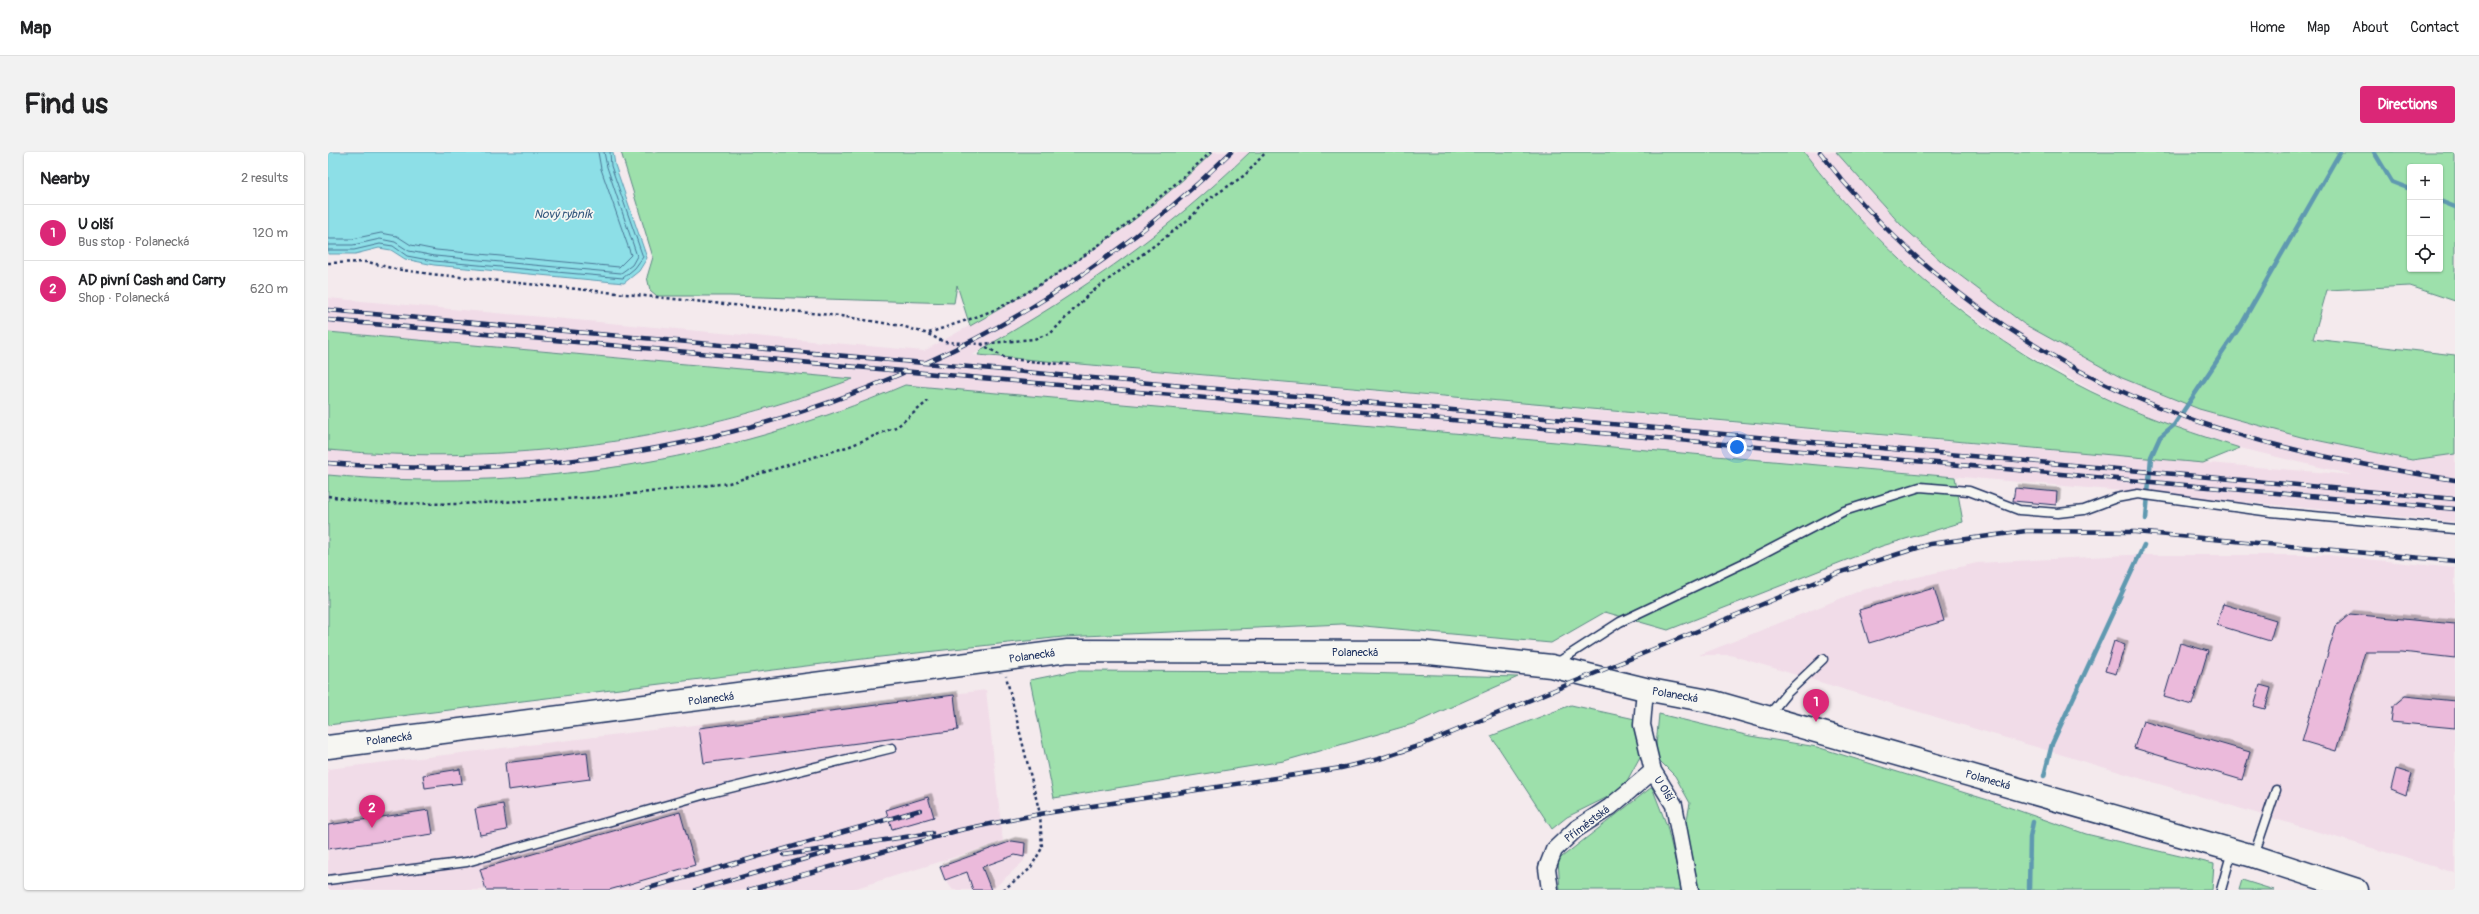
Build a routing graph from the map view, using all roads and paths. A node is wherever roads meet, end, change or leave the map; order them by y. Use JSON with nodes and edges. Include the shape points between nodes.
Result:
{"nodes":[{"id":1,"x":1211,"y":152,"type":"edge"},
{"id":2,"x":1266,"y":152,"type":"edge"},
{"id":3,"x":328,"y":263,"type":"edge"},
{"id":4,"x":928,"y":334,"type":"junction"},
{"id":5,"x":981,"y":344,"type":"junction"},
{"id":6,"x":1072,"y":365,"type":"dead end"},
{"id":7,"x":928,"y":401,"type":"dead end"},
{"id":8,"x":328,"y":496,"type":"edge"},
{"id":9,"x":2455,"y":529,"type":"edge"},
{"id":10,"x":1823,"y":659,"type":"dead end"},
{"id":11,"x":1002,"y":660,"type":"junction"},
{"id":12,"x":1551,"y":666,"type":"junction"},
{"id":13,"x":1645,"y":689,"type":"junction"},
{"id":14,"x":1767,"y":717,"type":"junction"},
{"id":15,"x":328,"y":746,"type":"edge"},
{"id":16,"x":892,"y":748,"type":"dead end"},
{"id":17,"x":1653,"y":771,"type":"junction"},
{"id":18,"x":2276,"y":790,"type":"dead end"},
{"id":19,"x":2232,"y":850,"type":"junction"},
{"id":20,"x":2253,"y":856,"type":"junction"},
{"id":21,"x":328,"y":880,"type":"edge"},
{"id":22,"x":1003,"y":890,"type":"edge"},
{"id":23,"x":1550,"y":890,"type":"edge"},
{"id":24,"x":1690,"y":890,"type":"edge"},
{"id":25,"x":2221,"y":890,"type":"edge"},
{"id":26,"x":2357,"y":890,"type":"edge"}],
"edges":[{"from":1,"to":4,"type":"path","via":[[1166,193],[1095,249],[1013,301]]},
{"from":2,"to":5,"type":"path","via":[[1245,175],[1209,198],[1163,239],[1089,294],[1051,333],[1034,339]]},
{"from":3,"to":4,"type":"path","via":[[368,262],[431,274],[832,315],[902,326]]},
{"from":4,"to":5,"type":"path","via":[[944,342]]},
{"from":5,"to":6,"type":"path","via":[[1007,359]]},
{"from":7,"to":8,"type":"path","via":[[898,426],[850,446],[729,483],[605,497],[458,504],[372,504]]},
{"from":9,"to":12,"type":"lane","via":[[2271,512],[2138,494],[2116,498],[2084,510],[2058,513],[2019,510],[1969,491],[1920,487],[1844,511],[1752,559],[1620,622]]},
{"from":10,"to":14,"type":"lane","via":[[1787,693]]},
{"from":11,"to":12,"type":"street","name":"Polanecká","via":[[1068,651],[1420,652]]},
{"from":11,"to":15,"type":"street","name":"Polanecká"},
{"from":11,"to":22,"type":"path","via":[[1040,814],[1042,848],[1030,869]]},
{"from":12,"to":13,"type":"street","name":"Polanecká"},
{"from":13,"to":14,"type":"street","name":"Polanecká","via":[[1714,702]]},
{"from":13,"to":17,"type":"street","name":"U Olší","via":[[1642,725]]},
{"from":14,"to":19,"type":"street","name":"Polanecká"},
{"from":16,"to":21,"type":"lane","via":[[706,794],[467,862]]},
{"from":17,"to":23,"type":"street","name":"Příměstská","via":[[1610,807],[1576,829],[1554,850],[1548,868]]},
{"from":17,"to":24,"type":"street","name":"U Olší","via":[[1674,805]]},
{"from":18,"to":20,"type":"lane"},
{"from":19,"to":20,"type":"street","name":"Polanecká"},
{"from":19,"to":25,"type":"lane"},
{"from":20,"to":26,"type":"street","name":"Polanecká"}]}
